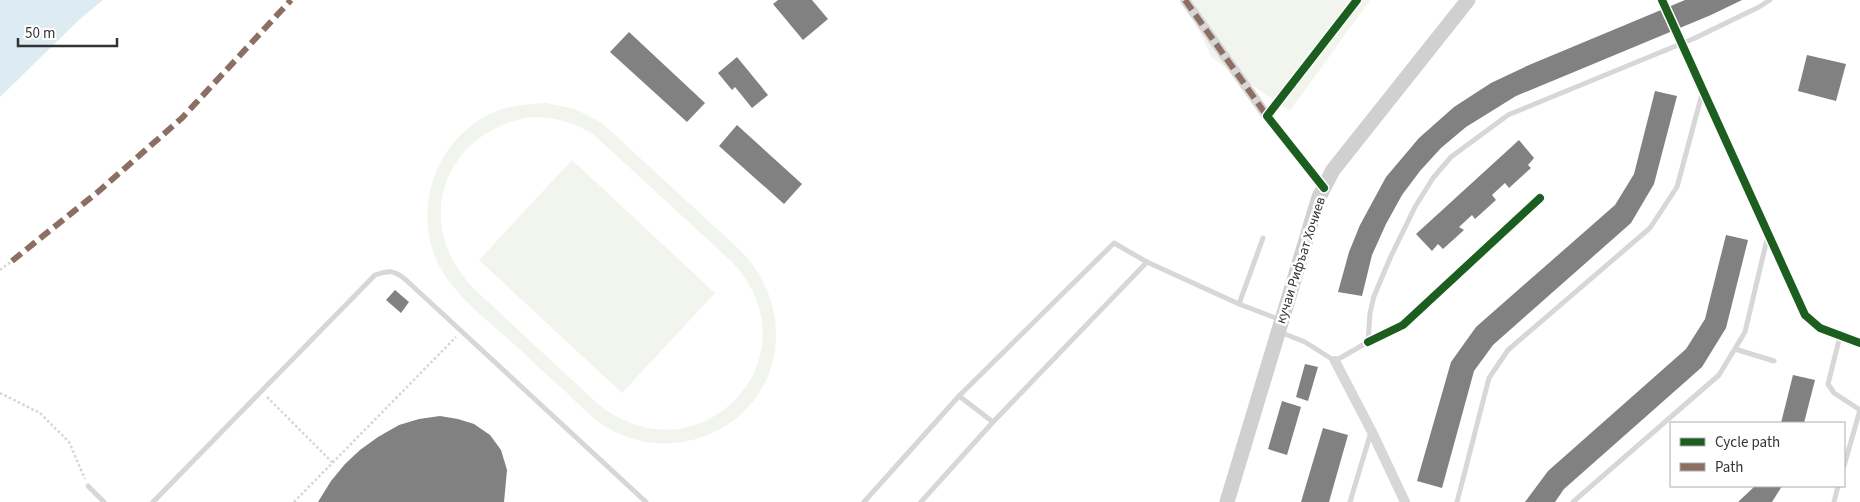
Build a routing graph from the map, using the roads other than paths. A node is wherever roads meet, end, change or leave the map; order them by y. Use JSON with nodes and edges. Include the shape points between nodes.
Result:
{"nodes":[{"id":1,"x":1185,"y":0,"type":"edge"},
{"id":2,"x":1357,"y":0,"type":"edge"},
{"id":3,"x":1468,"y":0,"type":"edge"},
{"id":4,"x":1770,"y":0,"type":"edge"},
{"id":5,"x":1675,"y":30,"type":"tunnel mouth"},
{"id":6,"x":1703,"y":91,"type":"junction"},
{"id":7,"x":1267,"y":116,"type":"junction"},
{"id":8,"x":1324,"y":188,"type":"junction"},
{"id":9,"x":1540,"y":198,"type":"dead end"},
{"id":10,"x":1768,"y":234,"type":"junction"},
{"id":11,"x":1263,"y":238,"type":"dead end"},
{"id":12,"x":1147,"y":262,"type":"junction"},
{"id":13,"x":1239,"y":304,"type":"junction"},
{"id":14,"x":1280,"y":326,"type":"junction"},
{"id":15,"x":1840,"y":336,"type":"junction"},
{"id":16,"x":1368,"y":342,"type":"junction"},
{"id":17,"x":1860,"y":343,"type":"edge"},
{"id":18,"x":1735,"y":349,"type":"junction"},
{"id":19,"x":1335,"y":361,"type":"junction"},
{"id":20,"x":1774,"y":361,"type":"dead end"},
{"id":21,"x":959,"y":396,"type":"junction"},
{"id":22,"x":993,"y":422,"type":"junction"},
{"id":23,"x":1372,"y":432,"type":"junction"},
{"id":24,"x":1845,"y":462,"type":"edge"},
{"id":25,"x":88,"y":486,"type":"road end"},
{"id":26,"x":1838,"y":487,"type":"edge"},
{"id":27,"x":104,"y":502,"type":"edge"},
{"id":28,"x":153,"y":502,"type":"edge"},
{"id":29,"x":646,"y":502,"type":"edge"},
{"id":30,"x":864,"y":502,"type":"edge"},
{"id":31,"x":921,"y":502,"type":"edge"},
{"id":32,"x":1226,"y":502,"type":"edge"},
{"id":33,"x":1350,"y":502,"type":"edge"},
{"id":34,"x":1405,"y":502,"type":"edge"},
{"id":35,"x":1457,"y":502,"type":"edge"},
{"id":36,"x":1573,"y":502,"type":"edge"},
{"id":37,"x":1834,"y":502,"type":"edge"}],
"edges":[{"from":1,"to":7,"type":"street"},
{"from":2,"to":7,"type":"street"},
{"from":3,"to":8,"type":"main road","name":"кучаи Рифъат Хочиев","via":[[1333,170]]},
{"from":4,"to":16,"type":"lane","bridge":true,"via":[[1695,38],[1508,114],[1451,157],[1415,207],[1391,256],[1374,296]]},
{"from":5,"to":6,"type":"street"},
{"from":6,"to":10,"type":"street"},
{"from":6,"to":35,"type":"lane","via":[[1677,187],[1650,228],[1508,350],[1489,378]]},
{"from":7,"to":8,"type":"street"},
{"from":8,"to":14,"type":"main road","name":"кучаи Рифъат Хочиев","via":[[1312,216]]},
{"from":9,"to":16,"type":"street","via":[[1403,325]]},
{"from":10,"to":15,"type":"street","via":[[1805,315],[1820,328]]},
{"from":10,"to":18,"type":"lane","via":[[1745,332]]},
{"from":11,"to":13,"type":"lane"},
{"from":12,"to":13,"type":"lane"},
{"from":12,"to":21,"type":"lane","via":[[1114,243]]},
{"from":12,"to":22,"type":"lane"},
{"from":13,"to":14,"type":"lane"},
{"from":14,"to":19,"type":"lane"},
{"from":14,"to":32,"type":"main road","name":"кучаи Рифъат Хочиев"},
{"from":15,"to":17,"type":"street"},
{"from":15,"to":24,"type":"lane","via":[[1828,384],[1834,393],[1860,410]]},
{"from":16,"to":19,"type":"lane"},
{"from":18,"to":20,"type":"lane"},
{"from":18,"to":36,"type":"lane","via":[[1719,375]]},
{"from":19,"to":23,"type":"street"},
{"from":21,"to":22,"type":"lane"},
{"from":21,"to":30,"type":"lane"},
{"from":22,"to":31,"type":"lane"},
{"from":23,"to":33,"type":"lane"},
{"from":23,"to":34,"type":"street"},
{"from":25,"to":27,"type":"lane"},
{"from":26,"to":37,"type":"lane"},
{"from":28,"to":29,"type":"lane","via":[[375,275],[387,271],[397,272],[406,280]]}]}
